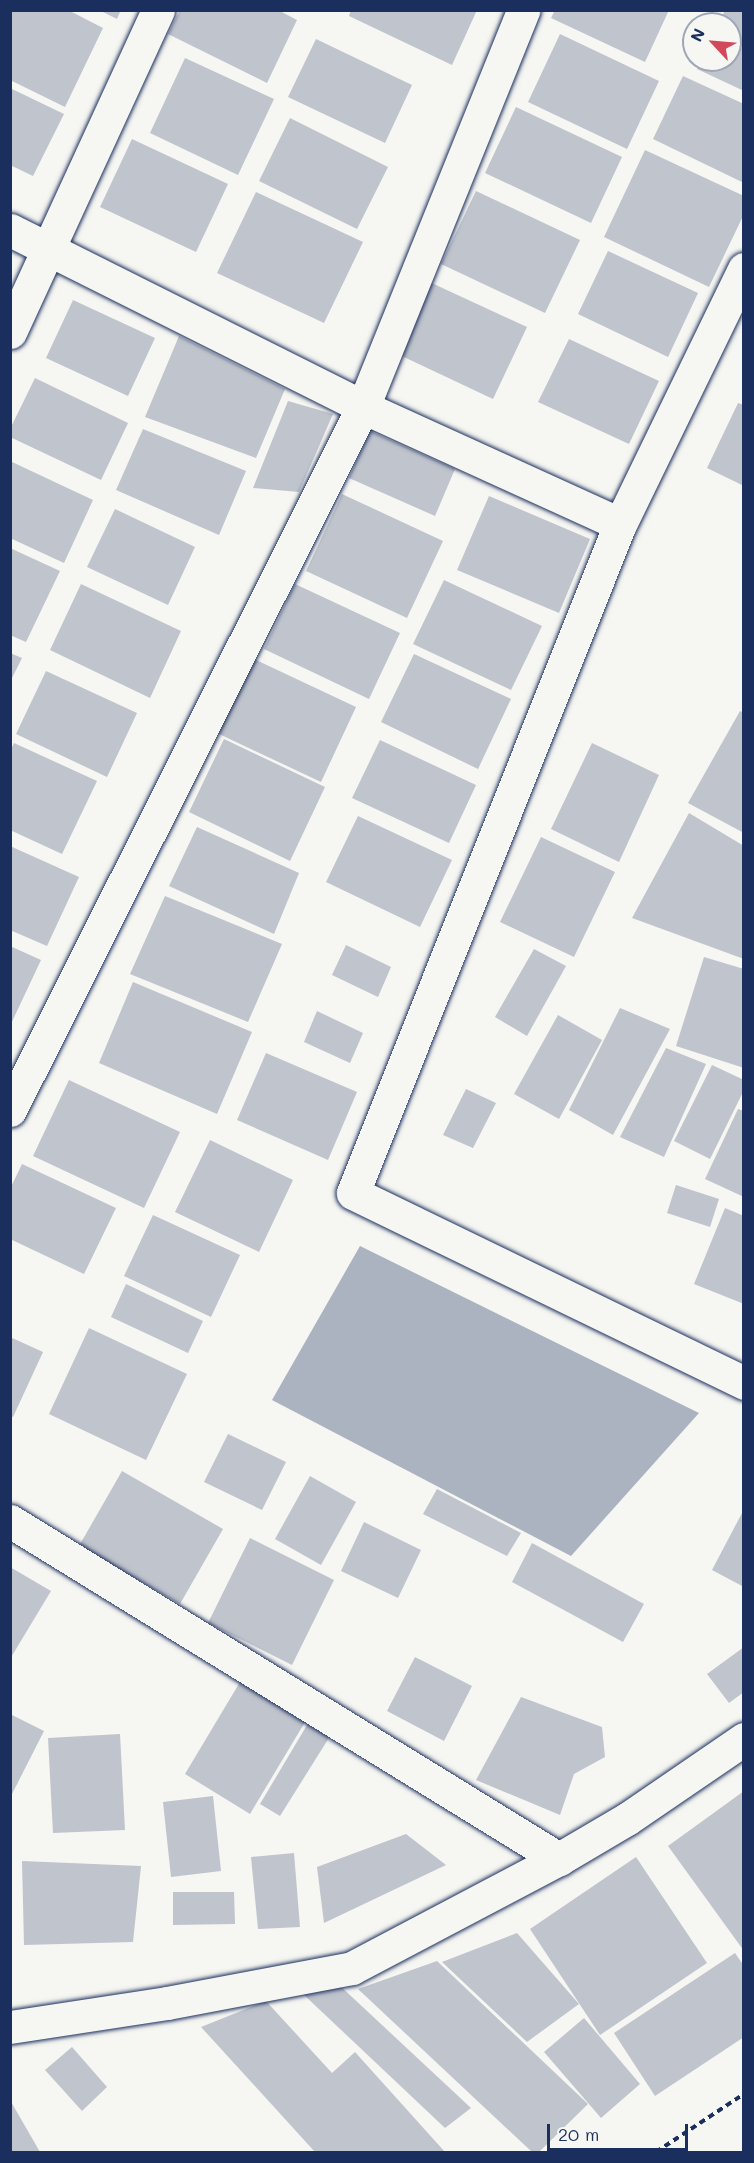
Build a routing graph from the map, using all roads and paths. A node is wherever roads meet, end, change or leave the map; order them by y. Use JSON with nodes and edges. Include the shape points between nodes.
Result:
{"nodes":[{"id":1,"x":158,"y":10,"type":"edge"},
{"id":2,"x":523,"y":10,"type":"edge"},
{"id":3,"x":10,"y":230,"type":"edge"},
{"id":4,"x":46,"y":248,"type":"junction"},
{"id":5,"x":744,"y":269,"type":"edge"},
{"id":6,"x":10,"y":332,"type":"edge"},
{"id":7,"x":363,"y":406,"type":"junction"},
{"id":8,"x":620,"y":524,"type":"junction"},
{"id":9,"x":10,"y":1110,"type":"edge"},
{"id":10,"x":744,"y":1383,"type":"edge"},
{"id":11,"x":10,"y":1521,"type":"edge"},
{"id":12,"x":744,"y":1739,"type":"edge"},
{"id":13,"x":559,"y":1859,"type":"junction"},
{"id":14,"x":10,"y":2027,"type":"edge"},
{"id":15,"x":744,"y":2094,"type":"edge"},
{"id":16,"x":656,"y":2152,"type":"edge"}],
"edges":[{"from":1,"to":4,"type":"street"},
{"from":2,"to":7,"type":"street"},
{"from":3,"to":4,"type":"street"},
{"from":4,"to":6,"type":"street"},
{"from":4,"to":7,"type":"street"},
{"from":5,"to":8,"type":"street"},
{"from":7,"to":8,"type":"street"},
{"from":7,"to":9,"type":"street"},
{"from":8,"to":10,"type":"street","via":[[353,1193]]},
{"from":11,"to":13,"type":"street"},
{"from":12,"to":13,"type":"street","via":[[627,1819]]},
{"from":13,"to":14,"type":"street","via":[[352,1968],[167,2003]]},
{"from":15,"to":16,"type":"path"}]}
